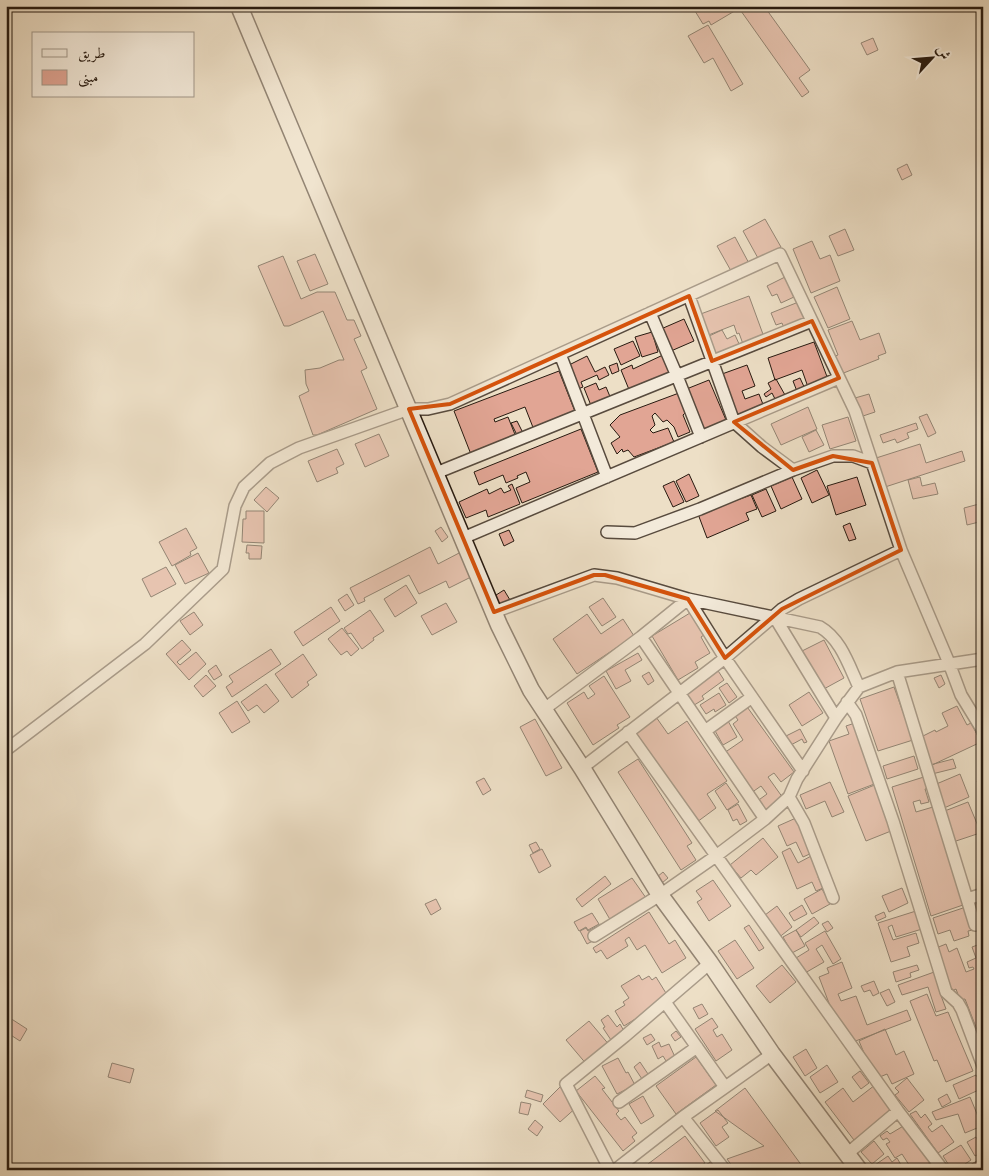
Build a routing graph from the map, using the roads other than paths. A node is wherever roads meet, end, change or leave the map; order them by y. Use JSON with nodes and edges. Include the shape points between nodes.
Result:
{"nodes":[{"id":1,"x":239,"y":6,"type":"edge"},
{"id":2,"x":689,"y":296,"type":"junction"},
{"id":3,"x":650,"y":313,"type":"junction"},
{"id":4,"x":812,"y":321,"type":"junction"},
{"id":5,"x":560,"y":354,"type":"junction"},
{"id":6,"x":712,"y":361,"type":"junction"},
{"id":7,"x":677,"y":376,"type":"junction"},
{"id":8,"x":839,"y":378,"type":"junction"},
{"id":9,"x":409,"y":409,"type":"junction"},
{"id":10,"x":583,"y":414,"type":"junction"},
{"id":11,"x":734,"y":422,"type":"junction"},
{"id":12,"x":701,"y":437,"type":"junction"},
{"id":13,"x":872,"y":463,"type":"junction"},
{"id":14,"x":793,"y":470,"type":"junction"},
{"id":15,"x":436,"y":473,"type":"junction"},
{"id":16,"x":607,"y":477,"type":"junction"},
{"id":17,"x":607,"y":532,"type":"dead end"},
{"id":18,"x":463,"y":538,"type":"junction"},
{"id":19,"x":901,"y":550,"type":"junction"},
{"id":20,"x":688,"y":599,"type":"junction"},
{"id":21,"x":494,"y":612,"type":"junction"},
{"id":22,"x":774,"y":616,"type":"junction"},
{"id":23,"x":641,"y":637,"type":"junction"},
{"id":24,"x":724,"y":658,"type":"junction"},
{"id":25,"x":983,"y":659,"type":"edge"},
{"id":26,"x":949,"y":663,"type":"junction"},
{"id":27,"x":897,"y":672,"type":"junction"},
{"id":28,"x":859,"y":687,"type":"junction"},
{"id":29,"x":678,"y":693,"type":"junction"},
{"id":30,"x":752,"y":697,"type":"junction"},
{"id":31,"x":847,"y":702,"type":"junction"},
{"id":32,"x":543,"y":710,"type":"junction"},
{"id":33,"x":977,"y":712,"type":"edge"},
{"id":34,"x":836,"y":718,"type":"junction"},
{"id":35,"x":705,"y":731,"type":"junction"},
{"id":36,"x":983,"y":731,"type":"edge"},
{"id":37,"x":628,"y":732,"type":"junction"},
{"id":38,"x":6,"y":750,"type":"edge"},
{"id":39,"x":582,"y":768,"type":"junction"},
{"id":40,"x":803,"y":771,"type":"junction"},
{"id":41,"x":789,"y":797,"type":"junction"},
{"id":42,"x":765,"y":819,"type":"junction"},
{"id":43,"x":716,"y":856,"type":"junction"},
{"id":44,"x":983,"y":894,"type":"edge"},
{"id":45,"x":660,"y":895,"type":"junction"},
{"id":46,"x":834,"y":898,"type":"dead end"},
{"id":47,"x":967,"y":899,"type":"junction"},
{"id":48,"x":974,"y":925,"type":"dead end"},
{"id":49,"x":594,"y":936,"type":"dead end"},
{"id":50,"x":710,"y":963,"type":"junction"},
{"id":51,"x":665,"y":1002,"type":"junction"},
{"id":52,"x":697,"y":1047,"type":"junction"},
{"id":53,"x":772,"y":1054,"type":"junction"},
{"id":54,"x":983,"y":1066,"type":"edge"},
{"id":55,"x":725,"y":1088,"type":"junction"},
{"id":56,"x":619,"y":1102,"type":"dead end"},
{"id":57,"x":898,"y":1111,"type":"junction"},
{"id":58,"x":683,"y":1117,"type":"junction"},
{"id":59,"x":847,"y":1154,"type":"junction"},
{"id":60,"x":610,"y":1170,"type":"edge"},
{"id":61,"x":615,"y":1170,"type":"edge"},
{"id":62,"x":725,"y":1170,"type":"edge"},
{"id":63,"x":859,"y":1170,"type":"edge"},
{"id":64,"x":943,"y":1170,"type":"edge"}],
"edges":[{"from":1,"to":9,"type":"main road"},
{"from":2,"to":3,"type":"street"},
{"from":2,"to":4,"type":"street","via":[[780,254]]},
{"from":2,"to":6,"type":"street"},
{"from":3,"to":5,"type":"street"},
{"from":3,"to":7,"type":"street"},
{"from":4,"to":6,"type":"street"},
{"from":4,"to":8,"type":"street"},
{"from":5,"to":9,"type":"street","via":[[450,404],[428,410]]},
{"from":5,"to":10,"type":"street"},
{"from":6,"to":7,"type":"street"},
{"from":6,"to":11,"type":"street"},
{"from":7,"to":10,"type":"street"},
{"from":7,"to":12,"type":"street"},
{"from":8,"to":11,"type":"street"},
{"from":8,"to":13,"type":"street","via":[[855,412]]},
{"from":9,"to":15,"type":"main road"},
{"from":9,"to":38,"type":"street","via":[[299,448],[270,463],[244,487],[235,506],[223,569],[145,644]]},
{"from":10,"to":15,"type":"street"},
{"from":10,"to":16,"type":"street"},
{"from":11,"to":12,"type":"street"},
{"from":11,"to":14,"type":"street"},
{"from":12,"to":16,"type":"street"},
{"from":13,"to":14,"type":"street","via":[[853,456],[833,456]]},
{"from":13,"to":19,"type":"street"},
{"from":14,"to":17,"type":"street","via":[[635,533]]},
{"from":15,"to":18,"type":"main road"},
{"from":16,"to":18,"type":"street"},
{"from":18,"to":21,"type":"main road"},
{"from":19,"to":22,"type":"street","via":[[800,599]]},
{"from":19,"to":26,"type":"street"},
{"from":20,"to":21,"type":"street","via":[[594,574]]},
{"from":20,"to":22,"type":"street"},
{"from":20,"to":23,"type":"street"},
{"from":20,"to":24,"type":"street"},
{"from":21,"to":32,"type":"main road","via":[[530,690]]},
{"from":22,"to":24,"type":"street"},
{"from":22,"to":28,"type":"street","via":[[829,632],[836,639]]},
{"from":22,"to":34,"type":"street"},
{"from":23,"to":29,"type":"street"},
{"from":23,"to":32,"type":"street"},
{"from":24,"to":29,"type":"street"},
{"from":24,"to":30,"type":"street"},
{"from":25,"to":26,"type":"street"},
{"from":26,"to":27,"type":"street"},
{"from":26,"to":33,"type":"street","via":[[961,695]]},
{"from":27,"to":28,"type":"street"},
{"from":27,"to":47,"type":"street"},
{"from":28,"to":31,"type":"street"},
{"from":29,"to":35,"type":"street"},
{"from":29,"to":37,"type":"street"},
{"from":30,"to":35,"type":"street"},
{"from":30,"to":40,"type":"street"},
{"from":31,"to":34,"type":"street"},
{"from":31,"to":54,"type":"street","via":[[856,715],[892,820],[946,992],[962,1010]]},
{"from":32,"to":39,"type":"main road"},
{"from":33,"to":36,"type":"street"},
{"from":34,"to":40,"type":"street"},
{"from":35,"to":42,"type":"street"},
{"from":37,"to":39,"type":"street"},
{"from":37,"to":43,"type":"street"},
{"from":39,"to":45,"type":"main road"},
{"from":40,"to":41,"type":"street"},
{"from":41,"to":42,"type":"street"},
{"from":41,"to":46,"type":"street","via":[[804,823]]},
{"from":42,"to":43,"type":"street"},
{"from":43,"to":45,"type":"street"},
{"from":43,"to":57,"type":"street"},
{"from":44,"to":47,"type":"street"},
{"from":45,"to":49,"type":"street"},
{"from":45,"to":50,"type":"main road"},
{"from":47,"to":48,"type":"street"},
{"from":50,"to":51,"type":"street"},
{"from":50,"to":53,"type":"main road"},
{"from":51,"to":52,"type":"street"},
{"from":51,"to":60,"type":"street","via":[[566,1084]]},
{"from":52,"to":55,"type":"street"},
{"from":52,"to":56,"type":"street"},
{"from":53,"to":55,"type":"street"},
{"from":53,"to":59,"type":"main road"},
{"from":55,"to":58,"type":"street"},
{"from":57,"to":59,"type":"street"},
{"from":57,"to":64,"type":"street"},
{"from":58,"to":61,"type":"street"},
{"from":58,"to":62,"type":"street"},
{"from":59,"to":63,"type":"main road"}]}
